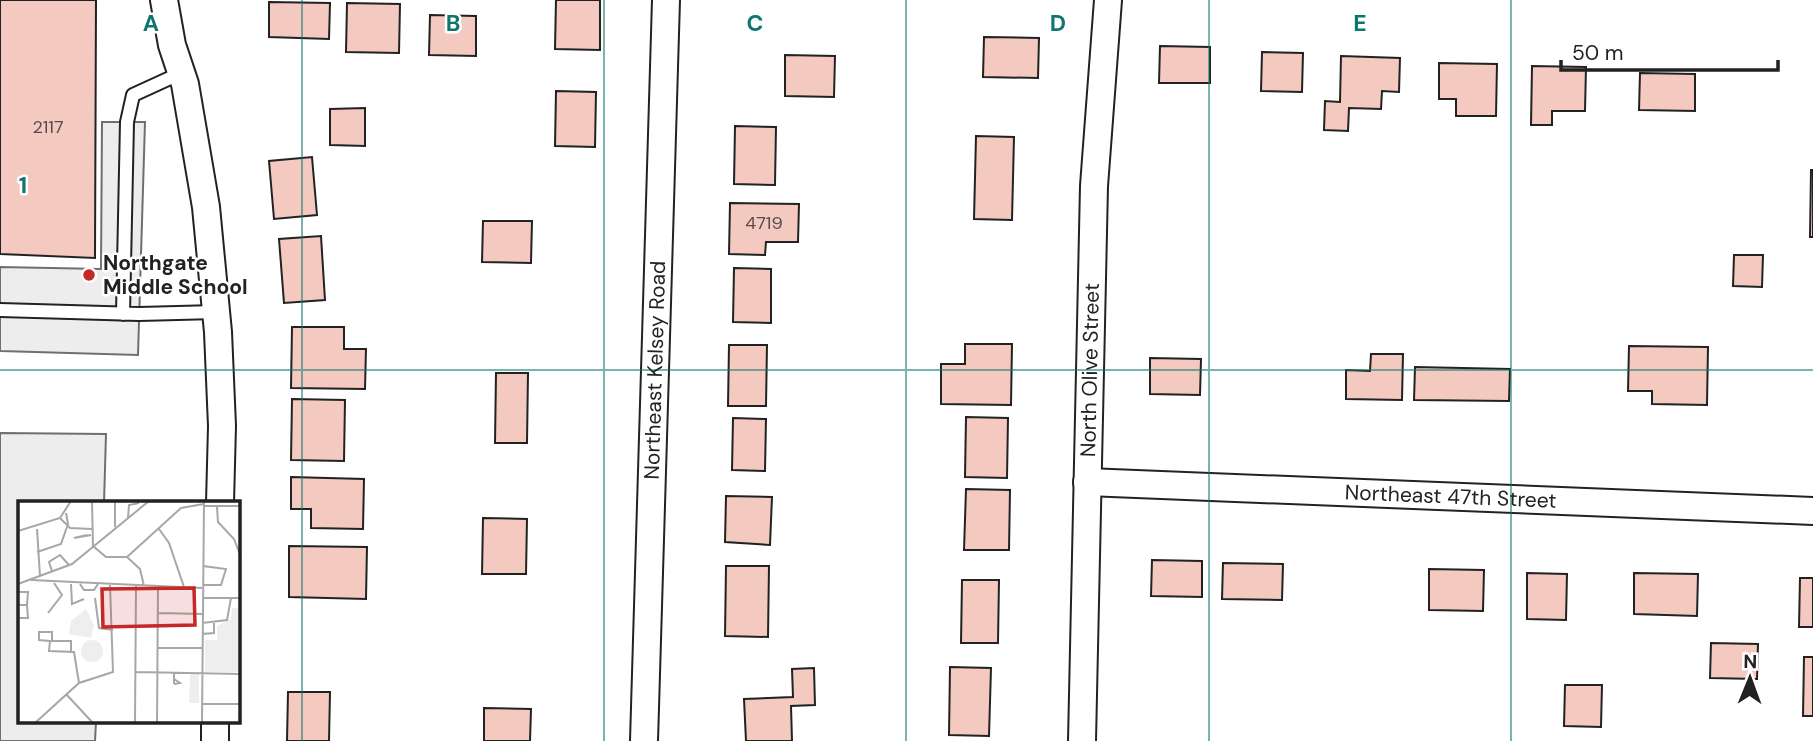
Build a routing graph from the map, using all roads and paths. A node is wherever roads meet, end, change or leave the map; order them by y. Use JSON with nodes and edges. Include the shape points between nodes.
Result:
{"nodes":[{"id":1,"x":164,"y":0,"type":"edge"},
{"id":2,"x":666,"y":0,"type":"edge"},
{"id":3,"x":1108,"y":0,"type":"edge"},
{"id":4,"x":181,"y":73,"type":"junction"},
{"id":5,"x":0,"y":310,"type":"edge"},
{"id":6,"x":216,"y":312,"type":"junction"},
{"id":7,"x":123,"y":314,"type":"junction"},
{"id":8,"x":1087,"y":482,"type":"junction"},
{"id":9,"x":220,"y":501,"type":"edge"},
{"id":10,"x":1813,"y":511,"type":"edge"},
{"id":11,"x":644,"y":741,"type":"edge"},
{"id":12,"x":1082,"y":741,"type":"edge"}],
"edges":[{"from":1,"to":4,"type":"street"},
{"from":2,"to":11,"type":"street","name":"Northeast Kelsey Road"},
{"from":3,"to":8,"type":"street","name":"North Olive Street","via":[[1094,186]]},
{"from":4,"to":6,"type":"street","via":[[206,207]]},
{"from":4,"to":7,"type":"lane","via":[[133,95],[127,122]]},
{"from":5,"to":7,"type":"lane"},
{"from":6,"to":7,"type":"lane"},
{"from":6,"to":9,"type":"street","via":[[222,426]]},
{"from":8,"to":10,"type":"street","name":"Northeast 47th Street"},
{"from":8,"to":12,"type":"street","name":"North Olive Street"}]}
